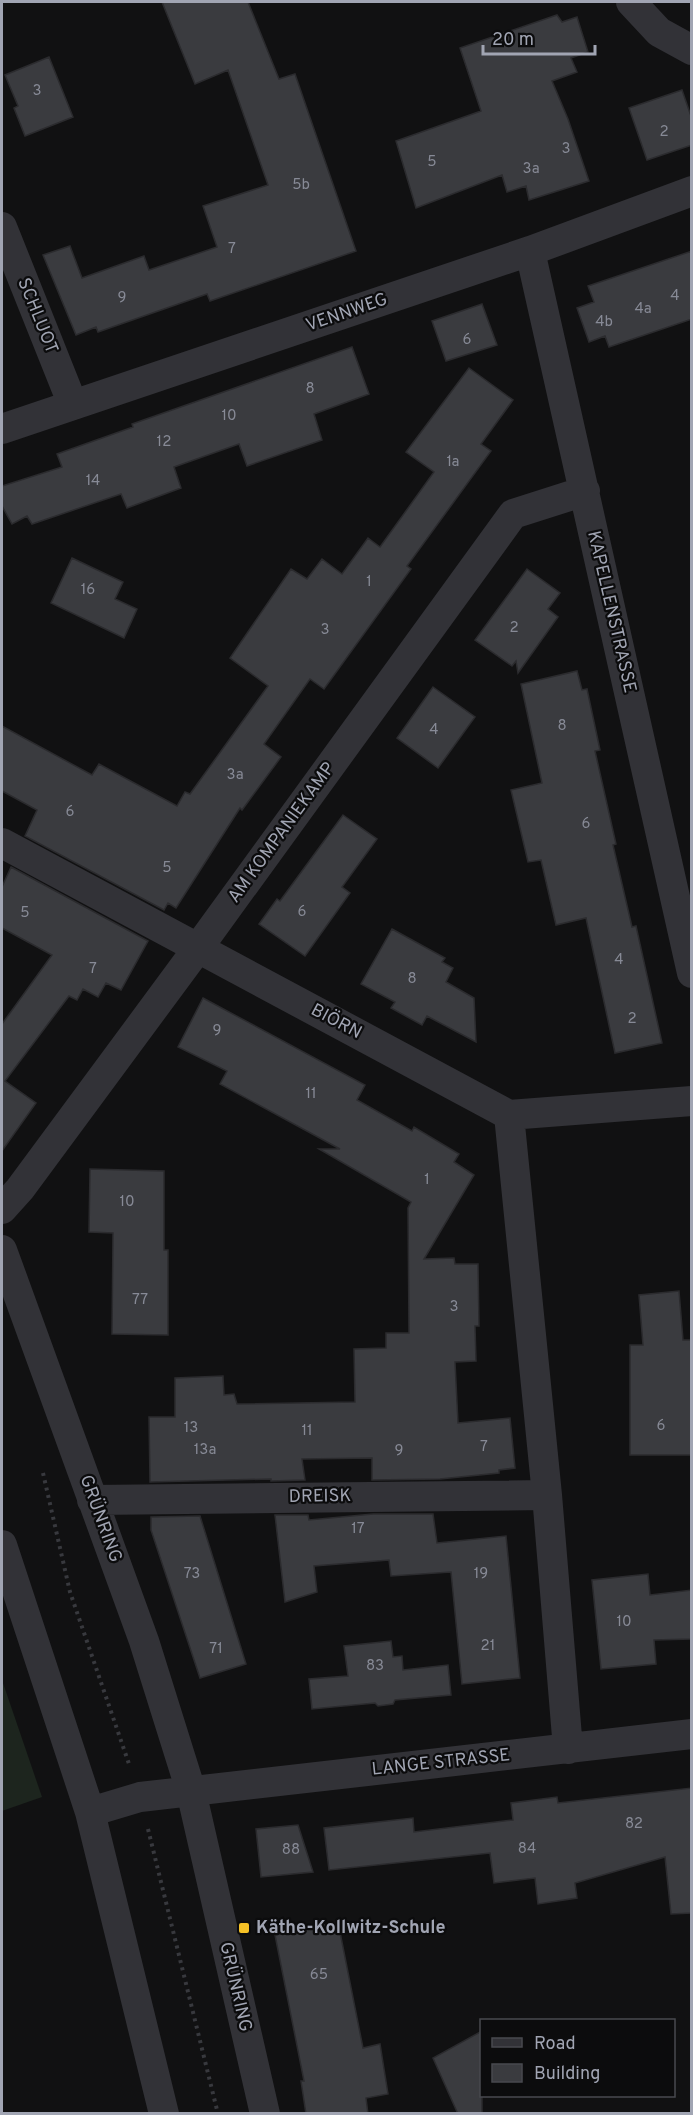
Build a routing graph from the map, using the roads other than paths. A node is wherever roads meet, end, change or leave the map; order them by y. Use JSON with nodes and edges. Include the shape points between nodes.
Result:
{"nodes":[{"id":1,"x":631,"y":2,"type":"edge"},
{"id":2,"x":692,"y":50,"type":"edge"},
{"id":3,"x":692,"y":191,"type":"edge"},
{"id":4,"x":2,"y":226,"type":"edge"},
{"id":5,"x":530,"y":251,"type":"junction"},
{"id":6,"x":73,"y":405,"type":"junction"},
{"id":7,"x":2,"y":429,"type":"edge"},
{"id":8,"x":585,"y":491,"type":"junction"},
{"id":9,"x":2,"y":843,"type":"edge"},
{"id":10,"x":198,"y":948,"type":"junction"},
{"id":11,"x":692,"y":973,"type":"edge"},
{"id":12,"x":692,"y":1101,"type":"edge"},
{"id":13,"x":509,"y":1115,"type":"junction"},
{"id":14,"x":2,"y":1209,"type":"edge"},
{"id":15,"x":2,"y":1250,"type":"edge"},
{"id":16,"x":547,"y":1495,"type":"junction"},
{"id":17,"x":92,"y":1500,"type":"junction"},
{"id":18,"x":2,"y":1545,"type":"edge"},
{"id":19,"x":692,"y":1734,"type":"edge"},
{"id":20,"x":568,"y":1749,"type":"junction"},
{"id":21,"x":191,"y":1791,"type":"junction"},
{"id":22,"x":90,"y":1812,"type":"junction"},
{"id":23,"x":164,"y":2114,"type":"edge"},
{"id":24,"x":265,"y":2114,"type":"edge"}],
"edges":[{"from":1,"to":2,"type":"street","via":[[659,32]]},
{"from":3,"to":5,"type":"street","name":"VENNWEG"},
{"from":4,"to":6,"type":"street","name":"SCHLUOT"},
{"from":5,"to":6,"type":"street","name":"VENNWEG"},
{"from":5,"to":8,"type":"street","name":"KAPELLENSTRASSE"},
{"from":6,"to":7,"type":"street","name":"VENNWEG"},
{"from":8,"to":10,"type":"street","name":"AM KOMPANIEKAMP","via":[[513,514]]},
{"from":8,"to":11,"type":"street","name":"KAPELLENSTRASSE"},
{"from":9,"to":10,"type":"street","name":"BIÖRN"},
{"from":10,"to":13,"type":"street","name":"BIÖRN"},
{"from":10,"to":14,"type":"street","name":"AM KOMPANIEKAMP"},
{"from":12,"to":13,"type":"street"},
{"from":13,"to":16,"type":"street"},
{"from":15,"to":17,"type":"street","name":"GRÜNRING"},
{"from":16,"to":17,"type":"street","name":"DREISK"},
{"from":16,"to":20,"type":"street"},
{"from":17,"to":21,"type":"street","name":"GRÜNRING","via":[[144,1641]]},
{"from":18,"to":22,"type":"street"},
{"from":19,"to":20,"type":"street","name":"LANGE STRASSE"},
{"from":20,"to":21,"type":"street","name":"LANGE STRASSE"},
{"from":21,"to":22,"type":"street","via":[[140,1797]]},
{"from":21,"to":24,"type":"street","name":"GRÜNRING"},
{"from":22,"to":23,"type":"street"}]}
